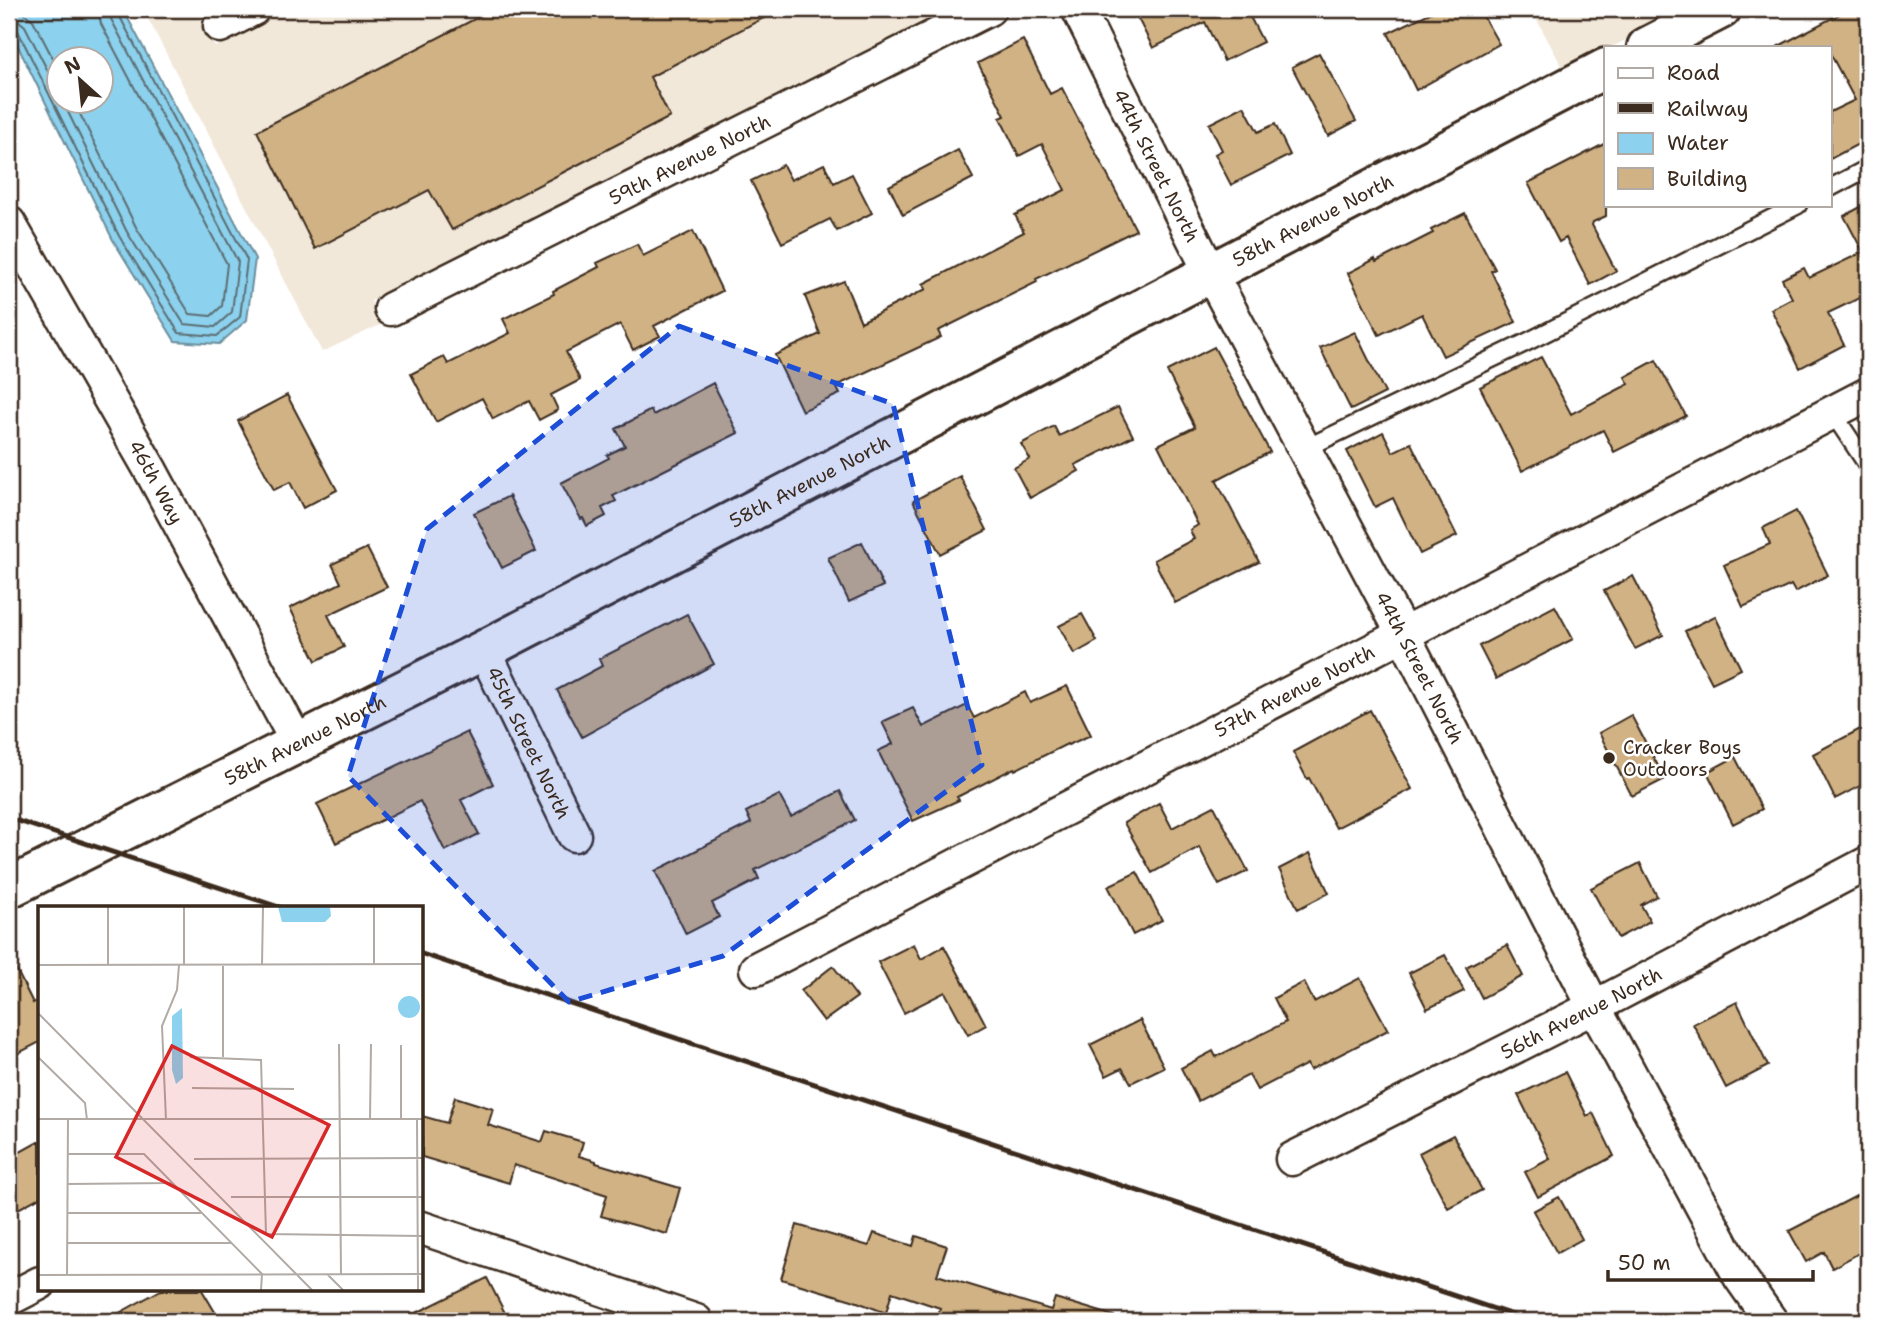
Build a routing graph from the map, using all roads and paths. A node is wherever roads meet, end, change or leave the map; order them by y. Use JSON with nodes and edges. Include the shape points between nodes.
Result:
{"nodes":[{"id":1,"x":253,"y":9,"type":"edge"},
{"id":2,"x":989,"y":9,"type":"edge"},
{"id":3,"x":1078,"y":9,"type":"edge"},
{"id":4,"x":1721,"y":9,"type":"edge"},
{"id":5,"x":220,"y":26,"type":"dead end"},
{"id":6,"x":1649,"y":46,"type":"edge"},
{"id":7,"x":1604,"y":69,"type":"edge"},
{"id":8,"x":1868,"y":168,"type":"edge"},
{"id":9,"x":1832,"y":187,"type":"edge"},
{"id":10,"x":1796,"y":206,"type":"edge"},
{"id":11,"x":9,"y":223,"type":"edge"},
{"id":12,"x":1211,"y":274,"type":"junction"},
{"id":13,"x":391,"y":309,"type":"dead end"},
{"id":14,"x":1868,"y":394,"type":"edge"},
{"id":15,"x":1832,"y":412,"type":"junction"},
{"id":16,"x":1304,"y":449,"type":"junction"},
{"id":17,"x":1868,"y":466,"type":"edge"},
{"id":18,"x":1403,"y":634,"type":"junction"},
{"id":19,"x":484,"y":650,"type":"junction"},
{"id":20,"x":298,"y":744,"type":"junction"},
{"id":21,"x":574,"y":835,"type":"dead end"},
{"id":22,"x":1868,"y":863,"type":"edge"},
{"id":23,"x":9,"y":888,"type":"edge"},
{"id":24,"x":756,"y":969,"type":"dead end"},
{"id":25,"x":1594,"y":1007,"type":"junction"},
{"id":26,"x":1292,"y":1159,"type":"dead end"},
{"id":27,"x":424,"y":1229,"type":"edge"},
{"id":28,"x":38,"y":1284,"type":"edge"},
{"id":29,"x":9,"y":1299,"type":"edge"},
{"id":30,"x":656,"y":1316,"type":"edge"},
{"id":31,"x":696,"y":1321,"type":"edge"},
{"id":32,"x":1771,"y":1321,"type":"edge"}],
"edges":[{"from":1,"to":5,"type":"street"},
{"from":2,"to":13,"type":"street","name":"59th Avenue North"},
{"from":3,"to":12,"type":"street","name":"44th Street North"},
{"from":4,"to":6,"type":"street"},
{"from":7,"to":12,"type":"street","name":"58th Avenue North"},
{"from":8,"to":9,"type":"lane"},
{"from":10,"to":16,"type":"lane"},
{"from":11,"to":20,"type":"street","name":"46th Way","via":[[151,471]]},
{"from":12,"to":16,"type":"street","name":"44th Street North"},
{"from":12,"to":19,"type":"street","name":"58th Avenue North"},
{"from":14,"to":15,"type":"street","name":"57th Avenue North"},
{"from":15,"to":17,"type":"lane"},
{"from":15,"to":18,"type":"street","name":"57th Avenue North"},
{"from":16,"to":18,"type":"street","name":"44th Street North"},
{"from":18,"to":24,"type":"street","name":"57th Avenue North"},
{"from":18,"to":25,"type":"street","name":"44th Street North"},
{"from":19,"to":20,"type":"street","name":"58th Avenue North"},
{"from":19,"to":21,"type":"street","name":"45th Street North"},
{"from":20,"to":23,"type":"street","name":"58th Avenue North"},
{"from":22,"to":25,"type":"street","name":"56th Avenue North"},
{"from":25,"to":26,"type":"street","name":"56th Avenue North"},
{"from":25,"to":32,"type":"street","name":"44th Street North","via":[[1740,1277]]},
{"from":27,"to":30,"type":"street"},
{"from":28,"to":29,"type":"street"},
{"from":30,"to":31,"type":"street"}]}
